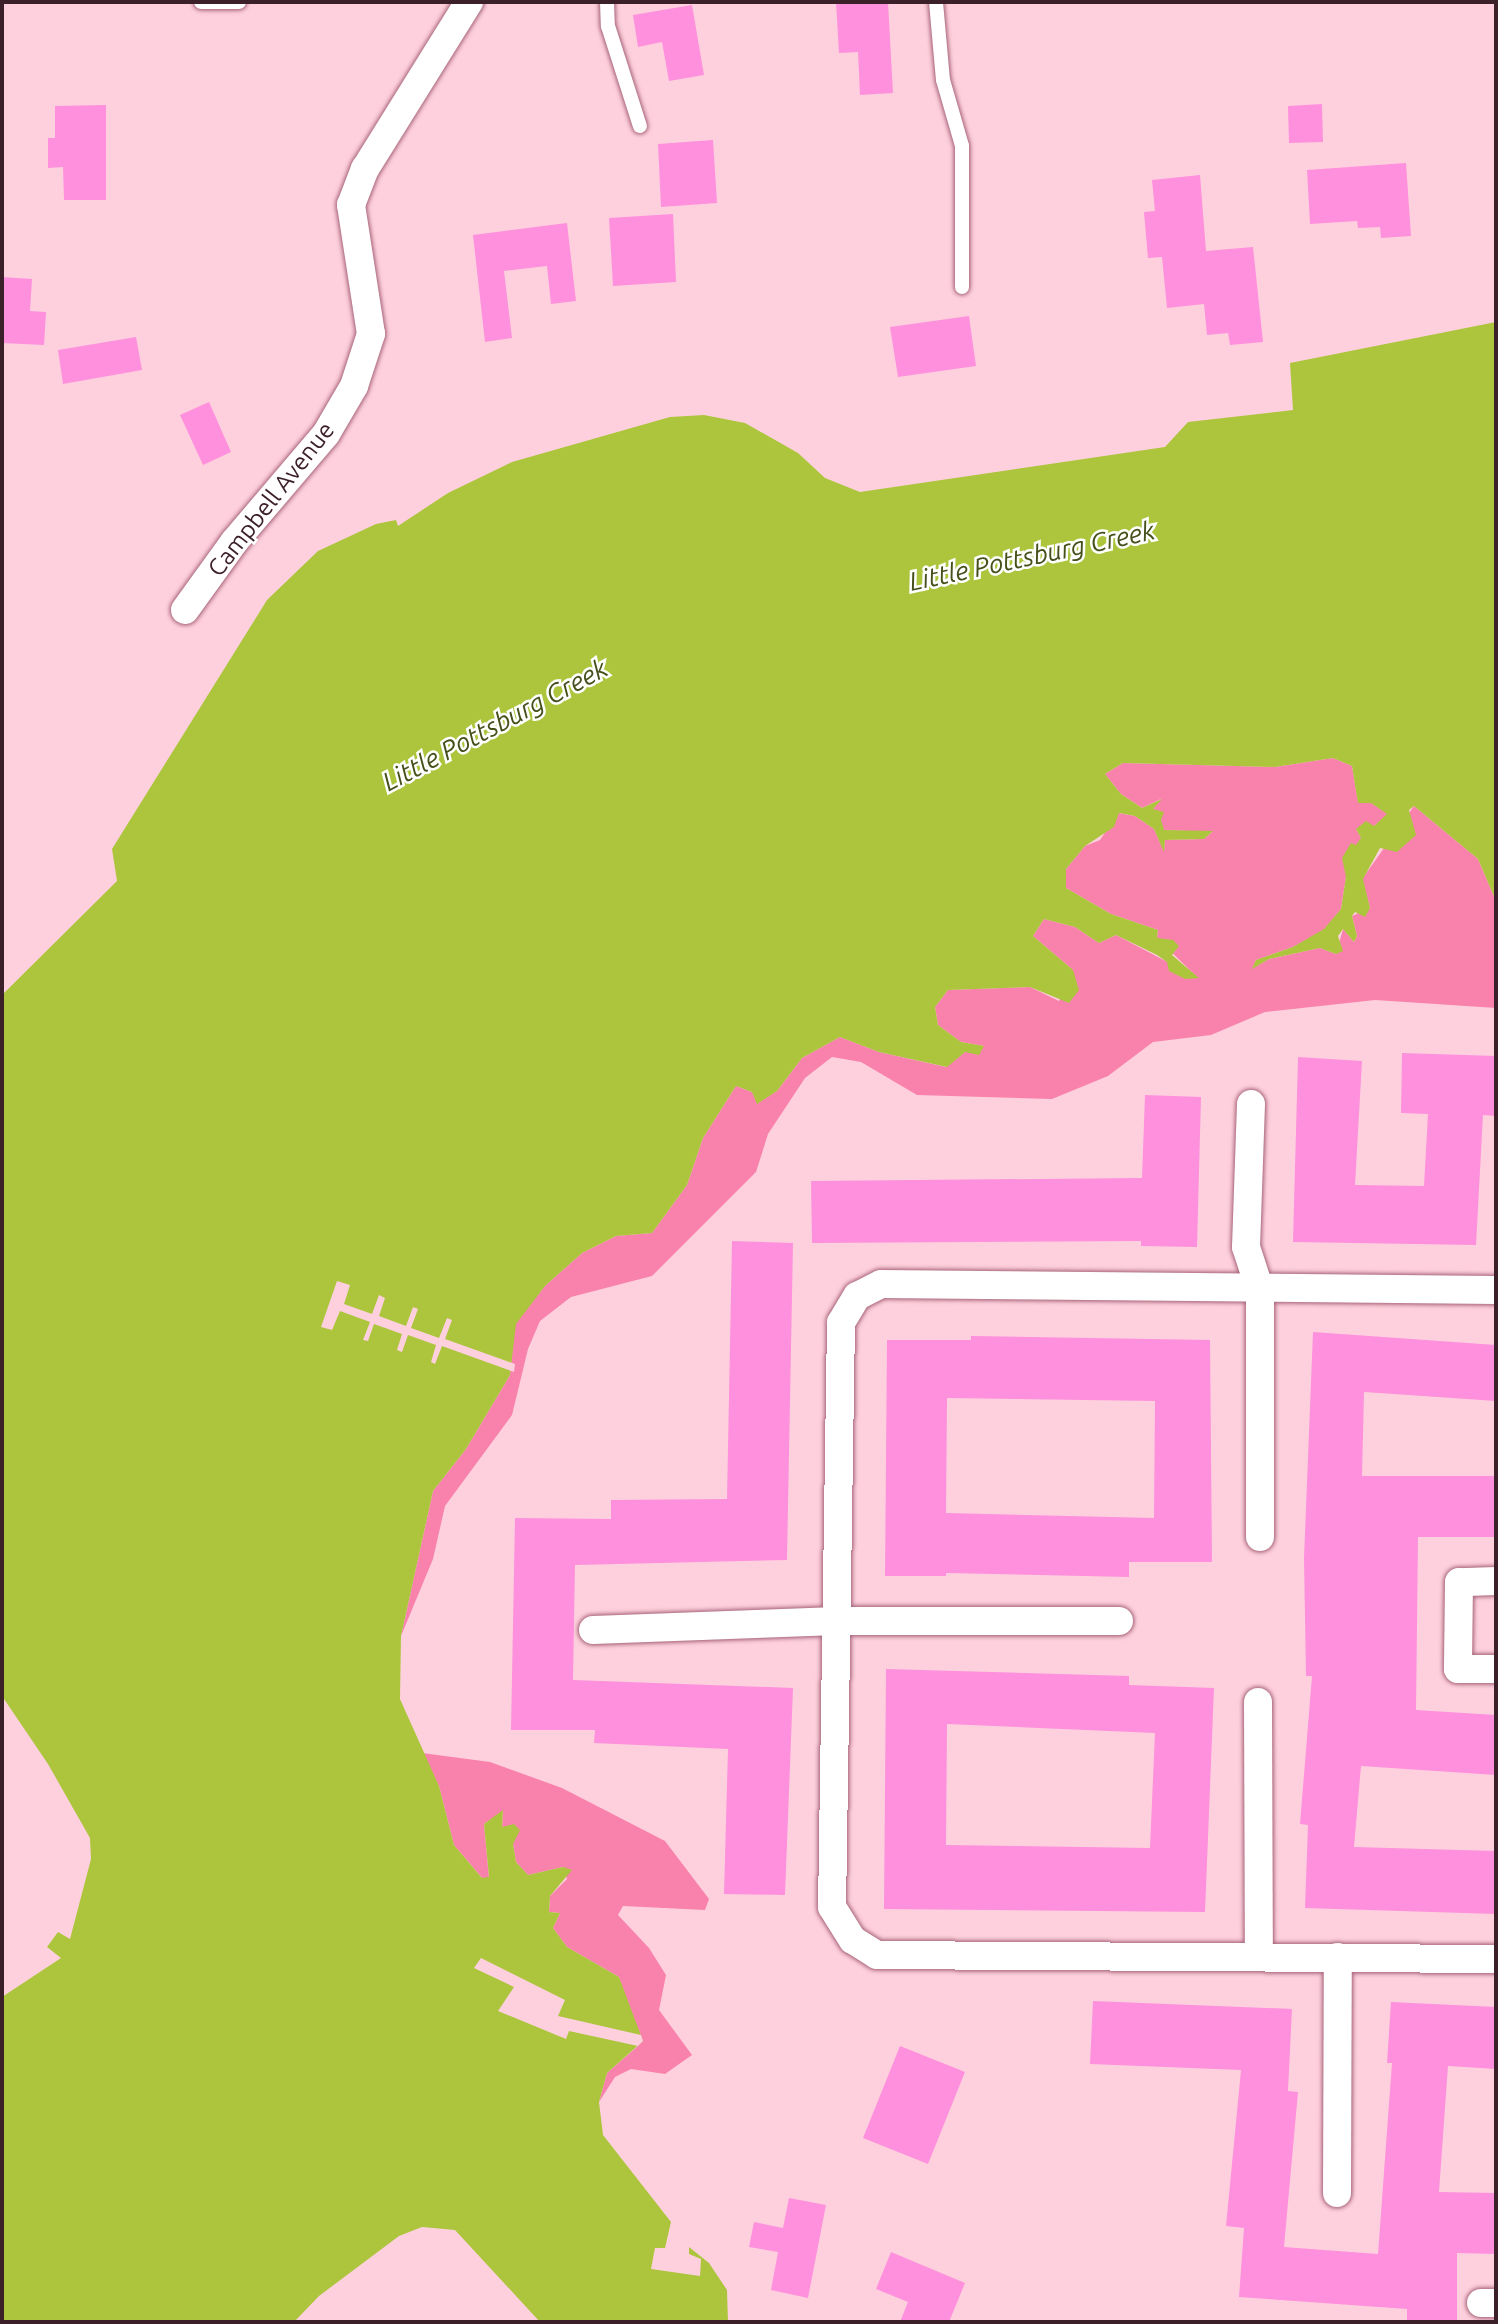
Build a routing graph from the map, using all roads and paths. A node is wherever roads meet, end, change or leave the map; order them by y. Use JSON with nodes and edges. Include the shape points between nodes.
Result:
{"nodes":[{"id":1,"x":201,"y":2,"type":"edge"},
{"id":2,"x":239,"y":2,"type":"edge"},
{"id":3,"x":469,"y":2,"type":"edge"},
{"id":4,"x":607,"y":2,"type":"edge"},
{"id":5,"x":936,"y":2,"type":"edge"},
{"id":6,"x":640,"y":126,"type":"dead end"},
{"id":7,"x":962,"y":287,"type":"dead end"},
{"id":8,"x":185,"y":610,"type":"dead end"},
{"id":9,"x":1251,"y":1104,"type":"dead end"},
{"id":10,"x":1260,"y":1290,"type":"junction"},
{"id":11,"x":1496,"y":1290,"type":"edge"},
{"id":12,"x":1260,"y":1537,"type":"dead end"},
{"id":13,"x":1496,"y":1581,"type":"edge"},
{"id":14,"x":837,"y":1621,"type":"junction"},
{"id":15,"x":1119,"y":1621,"type":"dead end"},
{"id":16,"x":593,"y":1630,"type":"dead end"},
{"id":17,"x":1496,"y":1669,"type":"edge"},
{"id":18,"x":1258,"y":1702,"type":"dead end"},
{"id":19,"x":1259,"y":1956,"type":"junction"},
{"id":20,"x":1338,"y":1956,"type":"junction"},
{"id":21,"x":1496,"y":1959,"type":"edge"},
{"id":22,"x":1337,"y":2193,"type":"dead end"}],
"edges":[{"from":1,"to":2,"type":"lane"},
{"from":3,"to":8,"type":"street","name":"Campbell Avenue","via":[[365,169],[351,205],[371,334],[355,386],[326,434],[234,542]]},
{"from":4,"to":6,"type":"lane","via":[[608,26]]},
{"from":5,"to":7,"type":"lane","via":[[943,79],[962,146]]},
{"from":9,"to":10,"type":"street","via":[[1246,1247]]},
{"from":10,"to":11,"type":"street"},
{"from":10,"to":12,"type":"street"},
{"from":10,"to":14,"type":"street","via":[[881,1284],[857,1296],[841,1323]]},
{"from":13,"to":17,"type":"street","via":[[1459,1582],[1458,1669]]},
{"from":14,"to":15,"type":"street"},
{"from":14,"to":16,"type":"street"},
{"from":14,"to":19,"type":"street","via":[[832,1907],[853,1940],[877,1955]]},
{"from":18,"to":19,"type":"street"},
{"from":19,"to":20,"type":"street"},
{"from":20,"to":21,"type":"street"},
{"from":20,"to":22,"type":"street"}]}
